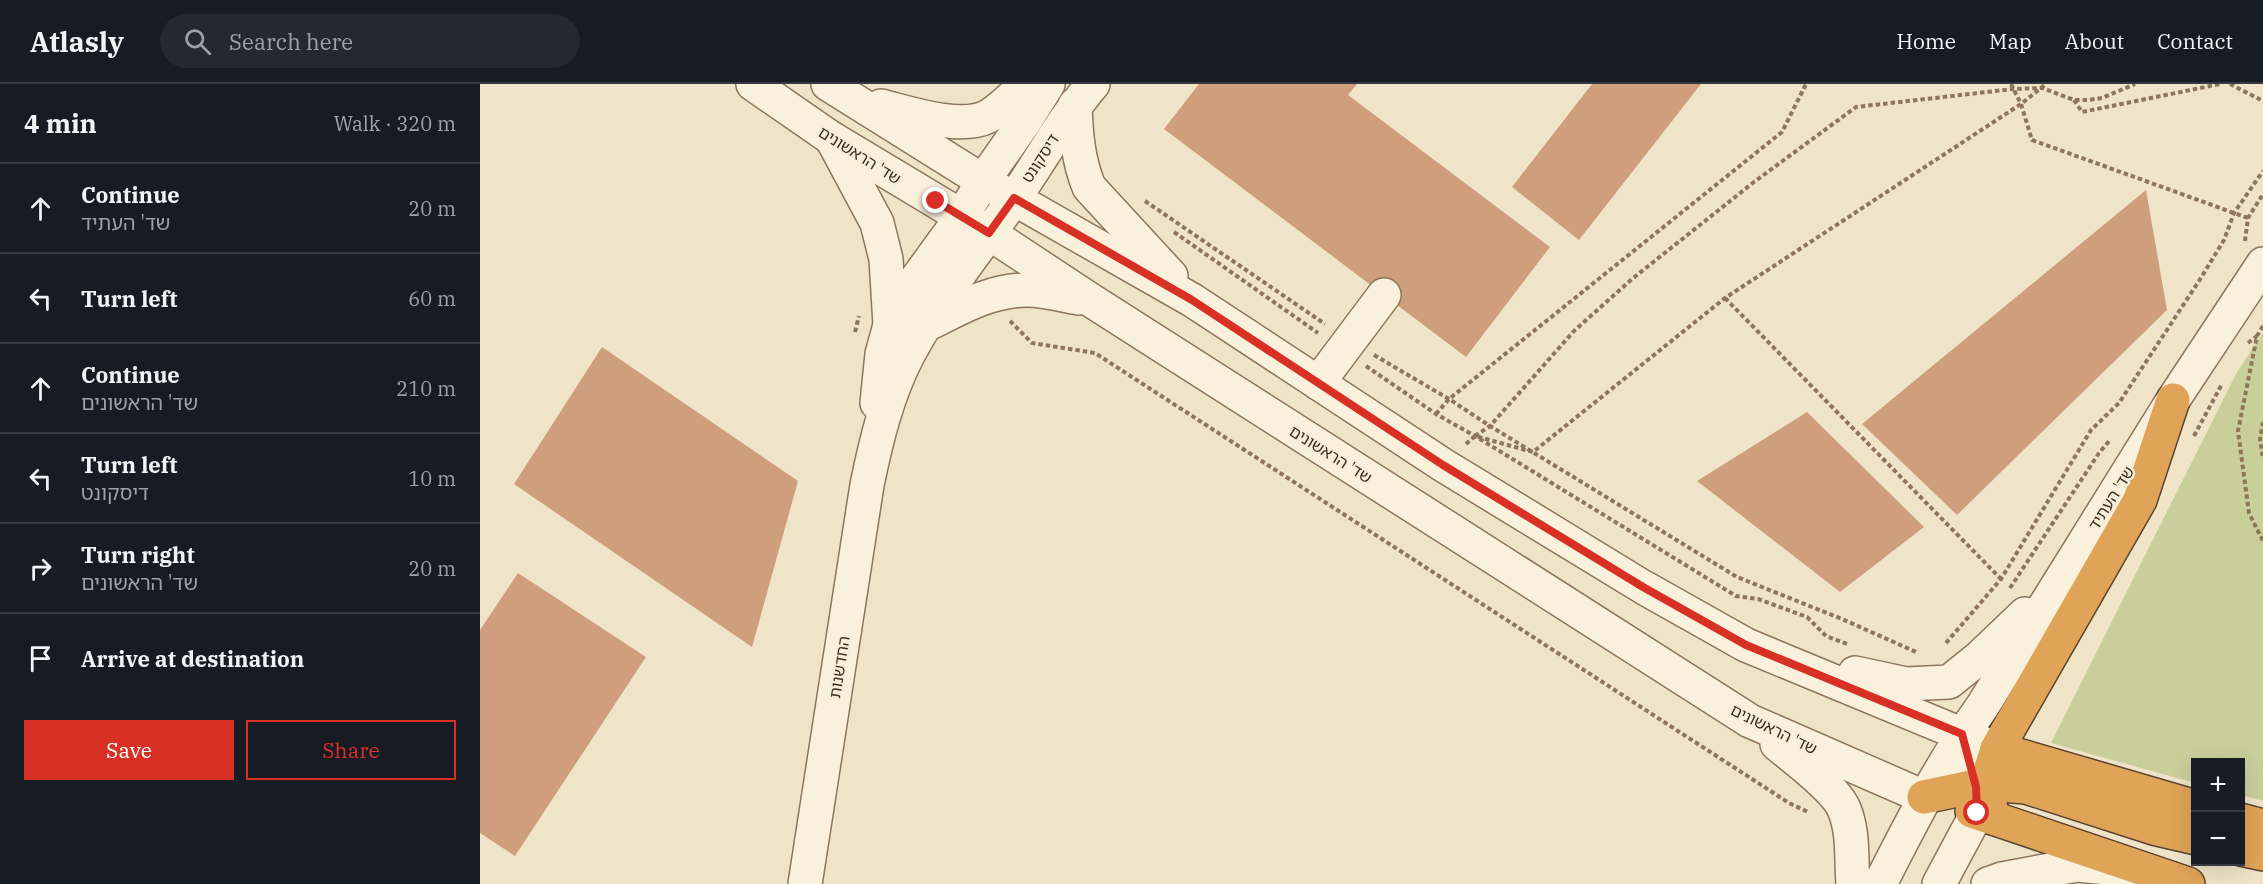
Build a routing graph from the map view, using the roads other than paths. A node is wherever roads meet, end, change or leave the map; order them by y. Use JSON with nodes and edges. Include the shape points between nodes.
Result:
{"nodes":[{"id":1,"x":753,"y":84,"type":"edge"},
{"id":2,"x":1027,"y":84,"type":"edge"},
{"id":3,"x":1048,"y":84,"type":"edge"},
{"id":4,"x":838,"y":91,"type":"edge"},
{"id":5,"x":1084,"y":94,"type":"edge"},
{"id":6,"x":831,"y":138,"type":"junction"},
{"id":7,"x":983,"y":181,"type":"junction"},
{"id":8,"x":1014,"y":198,"type":"junction"},
{"id":9,"x":975,"y":226,"type":"junction"},
{"id":10,"x":2251,"y":257,"type":"edge"},
{"id":11,"x":1384,"y":295,"type":"dead end"},
{"id":12,"x":1089,"y":299,"type":"junction"},
{"id":13,"x":1192,"y":300,"type":"junction"},
{"id":14,"x":890,"y":325,"type":"junction"},
{"id":15,"x":926,"y":325,"type":"junction"},
{"id":16,"x":1318,"y":383,"type":"junction"},
{"id":17,"x":2173,"y":400,"type":"junction"},
{"id":18,"x":874,"y":450,"type":"junction"},
{"id":19,"x":2059,"y":581,"type":"junction"},
{"id":20,"x":1746,"y":645,"type":"junction"},
{"id":21,"x":1750,"y":721,"type":"junction"},
{"id":22,"x":1962,"y":734,"type":"junction"},
{"id":23,"x":1997,"y":749,"type":"junction"},
{"id":24,"x":1924,"y":797,"type":"junction"},
{"id":25,"x":1983,"y":801,"type":"junction"},
{"id":26,"x":2191,"y":806,"type":"edge"},
{"id":27,"x":2245,"y":821,"type":"edge"},
{"id":28,"x":2263,"y":826,"type":"edge"},
{"id":29,"x":2191,"y":837,"type":"edge"},
{"id":30,"x":2245,"y":850,"type":"edge"},
{"id":31,"x":2263,"y":854,"type":"edge"},
{"id":32,"x":2175,"y":879,"type":"edge"},
{"id":33,"x":805,"y":884,"type":"edge"},
{"id":34,"x":1853,"y":884,"type":"edge"},
{"id":35,"x":1880,"y":884,"type":"edge"},
{"id":36,"x":1939,"y":884,"type":"edge"},
{"id":37,"x":1988,"y":884,"type":"edge"}],
"edges":[{"from":1,"to":6,"type":"street","name":"שד' הראשונים"},
{"from":2,"to":4,"type":"street","via":[[987,117],[971,121],[938,121]]},
{"from":3,"to":7,"type":"street"},
{"from":4,"to":7,"type":"street"},
{"from":5,"to":8,"type":"street","name":"דיסקונט"},
{"from":5,"to":13,"type":"street","via":[[1077,145],[1089,187]]},
{"from":6,"to":9,"type":"street","name":"שד' הראשונים"},
{"from":6,"to":14,"type":"street","via":[[877,223],[886,259]]},
{"from":7,"to":8,"type":"street"},
{"from":7,"to":9,"type":"street"},
{"from":8,"to":9,"type":"street","name":"דיסקונט"},
{"from":8,"to":13,"type":"street"},
{"from":9,"to":12,"type":"street","name":"שד' הראשונים"},
{"from":9,"to":14,"type":"street","name":"החדשנות","via":[[913,284]]},
{"from":9,"to":15,"type":"street","name":"החדשנות"},
{"from":10,"to":17,"type":"street","name":"שד' העתיד"},
{"from":11,"to":16,"type":"street"},
{"from":12,"to":15,"type":"street","via":[[1029,290],[1001,292],[973,301]]},
{"from":12,"to":21,"type":"street","name":"שד' הראשונים"},
{"from":13,"to":16,"type":"street"},
{"from":14,"to":18,"type":"street","name":"החדשנות","via":[[882,354]]},
{"from":15,"to":18,"type":"street","name":"החדשנות","via":[[891,396]]},
{"from":16,"to":20,"type":"street","via":[[1443,465]]},
{"from":17,"to":19,"type":"street","name":"שד' העתיד"},
{"from":17,"to":23,"type":"highway","via":[[2140,500]]},
{"from":18,"to":33,"type":"street","name":"החדשנות"},
{"from":19,"to":20,"type":"street","via":[[1980,657],[1906,684]]},
{"from":19,"to":22,"type":"street","name":"שד' העתיד"},
{"from":20,"to":22,"type":"street"},
{"from":21,"to":24,"type":"street","name":"שד' הראשונים"},
{"from":21,"to":34,"type":"street","via":[[1824,784],[1844,807],[1850,826]]},
{"from":22,"to":23,"type":"street"},
{"from":22,"to":24,"type":"street","name":"שד' העתיד"},
{"from":22,"to":25,"type":"street"},
{"from":23,"to":25,"type":"highway"},
{"from":23,"to":26,"type":"highway"},
{"from":24,"to":25,"type":"highway"},
{"from":24,"to":35,"type":"street","name":"שד' העתיד"},
{"from":25,"to":29,"type":"highway","via":[[2026,787]]},
{"from":25,"to":32,"type":"highway"},
{"from":25,"to":36,"type":"street"},
{"from":27,"to":28,"type":"highway"},
{"from":30,"to":31,"type":"highway"},
{"from":32,"to":37,"type":"street","via":[[2077,865]]}]}
